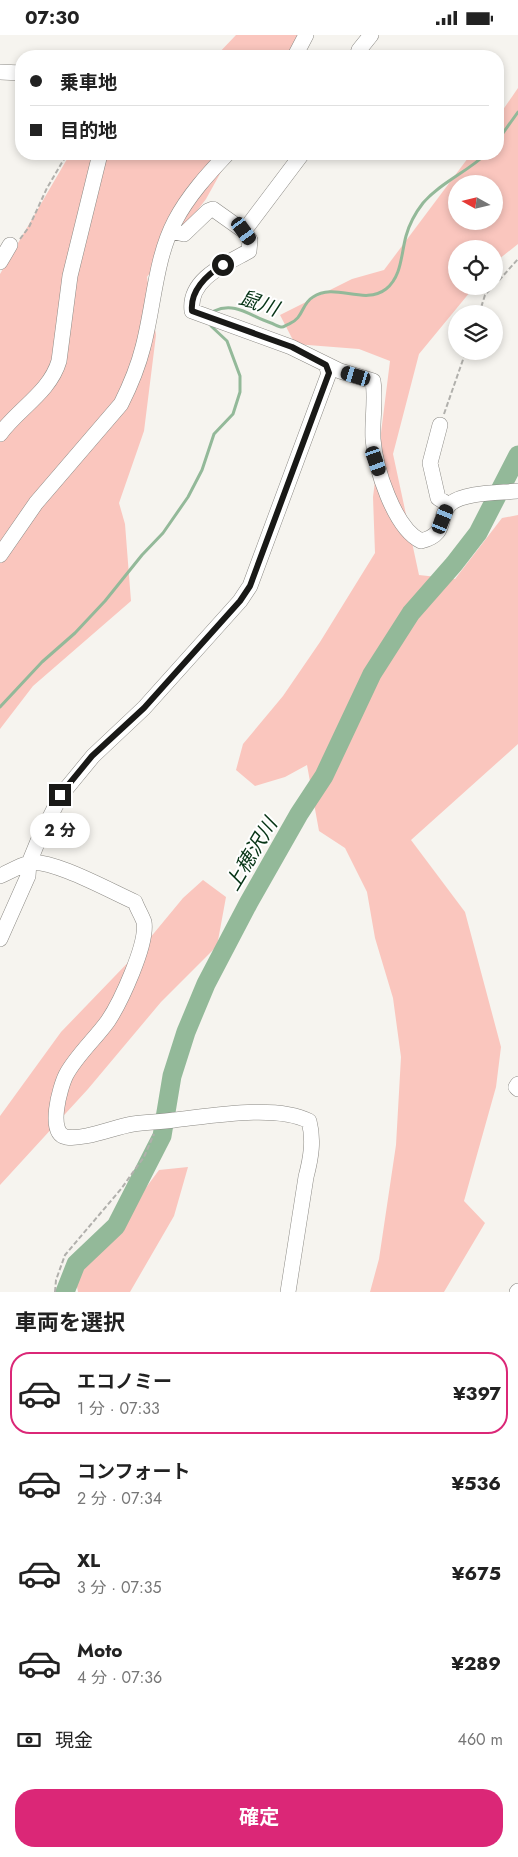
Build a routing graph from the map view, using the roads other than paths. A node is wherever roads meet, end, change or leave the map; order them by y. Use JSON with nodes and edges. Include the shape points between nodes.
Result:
{"nodes":[{"id":1,"x":306,"y":35,"type":"edge"},
{"id":2,"x":371,"y":35,"type":"edge"},
{"id":3,"x":298,"y":50,"type":"edge"},
{"id":4,"x":359,"y":50,"type":"edge"},
{"id":5,"x":0,"y":71,"type":"edge"},
{"id":6,"x":15,"y":72,"type":"edge"},
{"id":7,"x":99,"y":160,"type":"edge"},
{"id":8,"x":221,"y":160,"type":"edge"},
{"id":9,"x":297,"y":160,"type":"edge"},
{"id":10,"x":171,"y":231,"type":"junction"},
{"id":11,"x":244,"y":231,"type":"junction"},
{"id":12,"x":10,"y":245,"type":"road end"},
{"id":13,"x":0,"y":262,"type":"edge"},
{"id":14,"x":326,"y":365,"type":"junction"},
{"id":15,"x":440,"y":425,"type":"road end"},
{"id":16,"x":0,"y":435,"type":"edge"},
{"id":17,"x":518,"y":491,"type":"edge"},
{"id":18,"x":449,"y":505,"type":"junction"},
{"id":19,"x":0,"y":555,"type":"edge"},
{"id":20,"x":29,"y":863,"type":"junction"},
{"id":21,"x":0,"y":876,"type":"edge"},
{"id":22,"x":0,"y":939,"type":"edge"},
{"id":23,"x":518,"y":1084,"type":"edge"},
{"id":24,"x":518,"y":1089,"type":"edge"},
{"id":25,"x":288,"y":1292,"type":"edge"}],
"edges":[{"from":1,"to":3,"type":"street"},
{"from":2,"to":4,"type":"street"},
{"from":5,"to":6,"type":"street"},
{"from":7,"to":16,"type":"street","via":[[70,276],[57,369],[45,387]]},
{"from":8,"to":10,"type":"street","via":[[185,205]]},
{"from":9,"to":11,"type":"street"},
{"from":10,"to":11,"type":"street","via":[[184,235],[213,209]]},
{"from":10,"to":19,"type":"street","via":[[161,259],[143,348],[129,389],[121,404],[36,503]]},
{"from":11,"to":14,"type":"street","via":[[250,240],[249,251],[211,272],[199,285],[191,304],[192,311],[292,347]]},
{"from":12,"to":13,"type":"street"},
{"from":14,"to":18,"type":"street","via":[[373,381],[376,461],[403,527],[421,541],[428,539],[438,533]]},
{"from":14,"to":20,"type":"street","via":[[329,373],[250,586],[144,708],[92,756],[60,795]]},
{"from":15,"to":18,"type":"street","via":[[430,463],[438,498]]},
{"from":17,"to":18,"type":"street","via":[[462,497]]},
{"from":20,"to":21,"type":"street"},
{"from":20,"to":22,"type":"street","via":[[28,876]]},
{"from":20,"to":25,"type":"street","via":[[42,863],[63,870],[134,902],[144,923],[141,947],[119,1002],[66,1075],[58,1098],[58,1132],[74,1138],[134,1124],[230,1113],[279,1113],[298,1115],[308,1121],[313,1135],[310,1161]]},
{"from":23,"to":24,"type":"street"}]}
